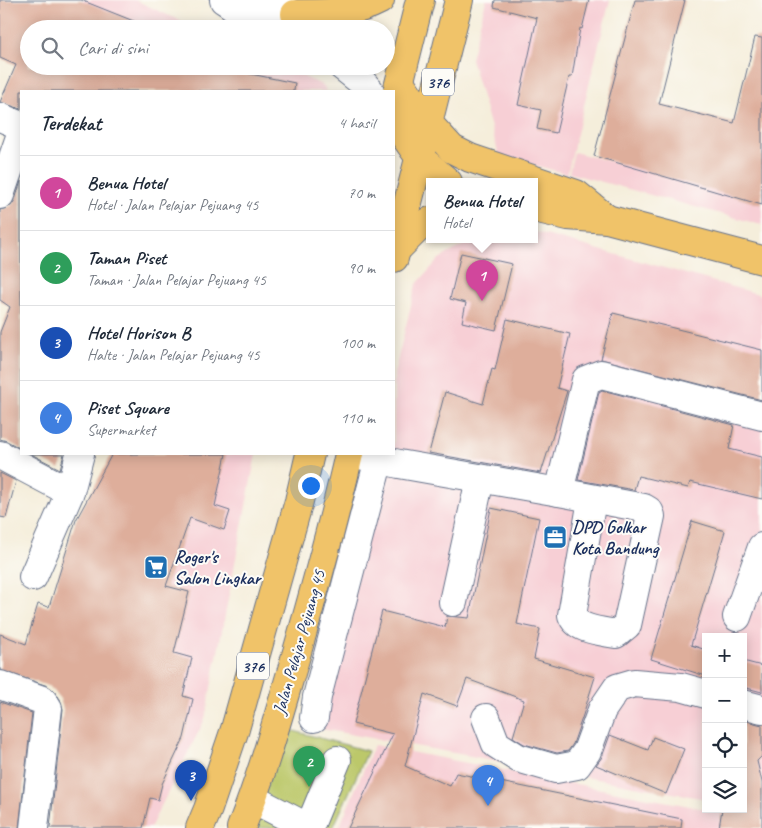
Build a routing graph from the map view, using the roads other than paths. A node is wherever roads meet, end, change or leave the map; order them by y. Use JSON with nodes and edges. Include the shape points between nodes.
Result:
{"nodes":[{"id":1,"x":380,"y":0,"type":"edge"},
{"id":2,"x":420,"y":0,"type":"edge"},
{"id":3,"x":459,"y":0,"type":"edge"},
{"id":4,"x":226,"y":1,"type":"edge"},
{"id":5,"x":295,"y":14,"type":"junction"},
{"id":6,"x":246,"y":20,"type":"edge"},
{"id":7,"x":308,"y":20,"type":"edge"},
{"id":8,"x":353,"y":75,"type":"edge"},
{"id":9,"x":393,"y":85,"type":"edge"},
{"id":10,"x":369,"y":90,"type":"edge"},
{"id":11,"x":0,"y":117,"type":"edge"},
{"id":12,"x":395,"y":122,"type":"edge"},
{"id":13,"x":428,"y":123,"type":"junction"},
{"id":14,"x":20,"y":126,"type":"edge"},
{"id":15,"x":20,"y":137,"type":"edge"},
{"id":16,"x":419,"y":157,"type":"junction"},
{"id":17,"x":443,"y":178,"type":"edge"},
{"id":18,"x":529,"y":178,"type":"edge"},
{"id":19,"x":538,"y":181,"type":"edge"},
{"id":20,"x":0,"y":195,"type":"edge"},
{"id":21,"x":538,"y":209,"type":"edge"},
{"id":22,"x":607,"y":219,"type":"junction"},
{"id":23,"x":426,"y":223,"type":"edge"},
{"id":24,"x":395,"y":250,"type":"edge"},
{"id":25,"x":395,"y":253,"type":"edge"},
{"id":26,"x":762,"y":260,"type":"edge"},
{"id":27,"x":762,"y":416,"type":"edge"},
{"id":28,"x":80,"y":455,"type":"edge"},
{"id":29,"x":310,"y":455,"type":"edge"},
{"id":30,"x":349,"y":455,"type":"edge"},
{"id":31,"x":0,"y":456,"type":"edge"},
{"id":32,"x":367,"y":456,"type":"edge"},
{"id":33,"x":480,"y":479,"type":"junction"},
{"id":34,"x":70,"y":492,"type":"junction"},
{"id":35,"x":558,"y":492,"type":"junction"},
{"id":36,"x":592,"y":500,"type":"junction"},
{"id":37,"x":298,"y":501,"type":"junction"},
{"id":38,"x":336,"y":511,"type":"junction"},
{"id":39,"x":762,"y":546,"type":"edge"},
{"id":40,"x":33,"y":577,"type":"dead end"},
{"id":41,"x":312,"y":600,"type":"junction"},
{"id":42,"x":453,"y":602,"type":"dead end"},
{"id":43,"x":341,"y":604,"type":"junction"},
{"id":44,"x":737,"y":617,"type":"dead end"},
{"id":45,"x":0,"y":685,"type":"edge"},
{"id":46,"x":286,"y":690,"type":"junction"},
{"id":47,"x":702,"y":693,"type":"edge"},
{"id":48,"x":747,"y":705,"type":"edge"},
{"id":49,"x":762,"y":709,"type":"edge"},
{"id":50,"x":486,"y":718,"type":"dead end"},
{"id":51,"x":337,"y":760,"type":"dead end"},
{"id":52,"x":253,"y":799,"type":"junction"},
{"id":53,"x":34,"y":828,"type":"edge"},
{"id":54,"x":200,"y":828,"type":"edge"},
{"id":55,"x":241,"y":828,"type":"edge"},
{"id":56,"x":309,"y":828,"type":"edge"}],
"edges":[{"from":1,"to":5,"type":"main road","via":[[366,8],[332,14]]},
{"from":2,"to":9,"type":"main road","number":"376"},
{"from":3,"to":13,"type":"main road","number":"376"},
{"from":4,"to":5,"type":"street","via":[[267,5]]},
{"from":4,"to":6,"type":"street"},
{"from":5,"to":7,"type":"street"},
{"from":8,"to":10,"type":"street"},
{"from":9,"to":13,"type":"main road"},
{"from":11,"to":14,"type":"street"},
{"from":12,"to":16,"type":"main road"},
{"from":13,"to":16,"type":"main road","number":"376"},
{"from":13,"to":18,"type":"main road","via":[[452,149]]},
{"from":15,"to":20,"type":"street"},
{"from":16,"to":17,"type":"main road"},
{"from":16,"to":24,"type":"main road","number":"376"},
{"from":19,"to":22,"type":"main road","via":[[576,194]]},
{"from":21,"to":22,"type":"main road","via":[[568,216]]},
{"from":22,"to":26,"type":"main road"},
{"from":23,"to":25,"type":"main road"},
{"from":27,"to":35,"type":"street","via":[[600,374],[593,376],[586,380]]},
{"from":28,"to":34,"type":"street"},
{"from":29,"to":37,"type":"main road","number":"376"},
{"from":30,"to":38,"type":"main road","name":"Jalan Pelajar Pejuang 45","number":"376"},
{"from":31,"to":34,"type":"street"},
{"from":32,"to":33,"type":"street"},
{"from":32,"to":43,"type":"street"},
{"from":33,"to":35,"type":"street"},
{"from":33,"to":42,"type":"street"},
{"from":34,"to":40,"type":"street"},
{"from":35,"to":36,"type":"street"},
{"from":36,"to":36,"type":"street","via":[[572,615],[579,625],[616,634],[627,625],[651,516],[644,508]]},
{"from":37,"to":38,"type":"main road","via":[[312,490],[321,491],[335,502]]},
{"from":37,"to":54,"type":"main road","number":"376","via":[[235,729]]},
{"from":38,"to":41,"type":"main road","name":"Jalan Pelajar Pejuang 45","number":"376"},
{"from":39,"to":44,"type":"street"},
{"from":41,"to":43,"type":"street"},
{"from":41,"to":46,"type":"main road","name":"Jalan Pelajar Pejuang 45","number":"376"},
{"from":43,"to":46,"type":"street","via":[[316,708]]},
{"from":45,"to":53,"type":"street","via":[[42,700],[48,708]]},
{"from":46,"to":52,"type":"main road","name":"Jalan Pelajar Pejuang 45","number":"376"},
{"from":47,"to":50,"type":"street","via":[[681,687],[634,683],[617,688],[602,710],[587,751],[577,765],[556,769],[518,758],[496,744]]},
{"from":48,"to":49,"type":"street"},
{"from":51,"to":56,"type":"street"},
{"from":52,"to":55,"type":"main road","name":"Jalan Pelajar Pejuang 45","number":"376"},
{"from":52,"to":56,"type":"street"}]}
